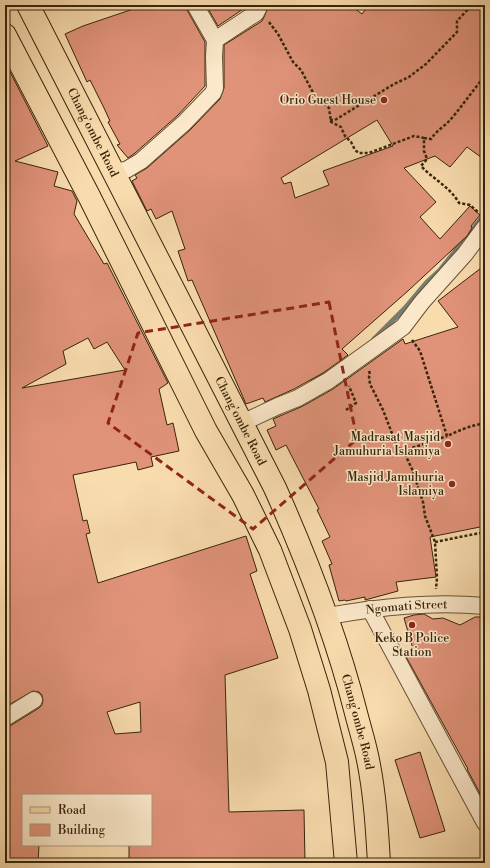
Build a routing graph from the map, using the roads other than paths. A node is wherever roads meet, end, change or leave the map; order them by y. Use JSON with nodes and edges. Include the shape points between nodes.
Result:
{"nodes":[{"id":1,"x":28,"y":5,"type":"edge"},
{"id":2,"x":195,"y":5,"type":"edge"},
{"id":3,"x":258,"y":9,"type":"edge"},
{"id":4,"x":5,"y":35,"type":"edge"},
{"id":5,"x":215,"y":40,"type":"junction"},
{"id":6,"x":124,"y":170,"type":"dead end"},
{"id":7,"x":484,"y":222,"type":"edge"},
{"id":8,"x":242,"y":423,"type":"junction"},
{"id":9,"x":485,"y":606,"type":"edge"},
{"id":10,"x":370,"y":609,"type":"junction"},
{"id":11,"x":328,"y":616,"type":"junction"},
{"id":12,"x":34,"y":700,"type":"dead end"},
{"id":13,"x":5,"y":718,"type":"edge"},
{"id":14,"x":485,"y":823,"type":"edge"},
{"id":15,"x":346,"y":863,"type":"edge"},
{"id":16,"x":378,"y":863,"type":"edge"}],
"edges":[{"from":1,"to":8,"type":"main road","name":"Chang'ombe Road"},
{"from":2,"to":5,"type":"street"},
{"from":3,"to":5,"type":"street"},
{"from":4,"to":15,"type":"main road","via":[[89,196],[206,431],[243,495],[270,550],[300,629],[321,697],[337,762]]},
{"from":5,"to":6,"type":"street","via":[[213,93],[141,161]]},
{"from":7,"to":8,"type":"street","via":[[465,254],[403,327],[328,381],[298,398]]},
{"from":8,"to":11,"type":"main road","name":"Chang'ombe Road","via":[[275,488]]},
{"from":9,"to":10,"type":"street","name":"Ngomati Street","via":[[434,603]]},
{"from":10,"to":11,"type":"street","name":"Ngomati Street"},
{"from":10,"to":14,"type":"street"},
{"from":11,"to":16,"type":"main road","name":"Chang'ombe Road","via":[[368,760],[378,834]]},
{"from":12,"to":13,"type":"street"}]}
